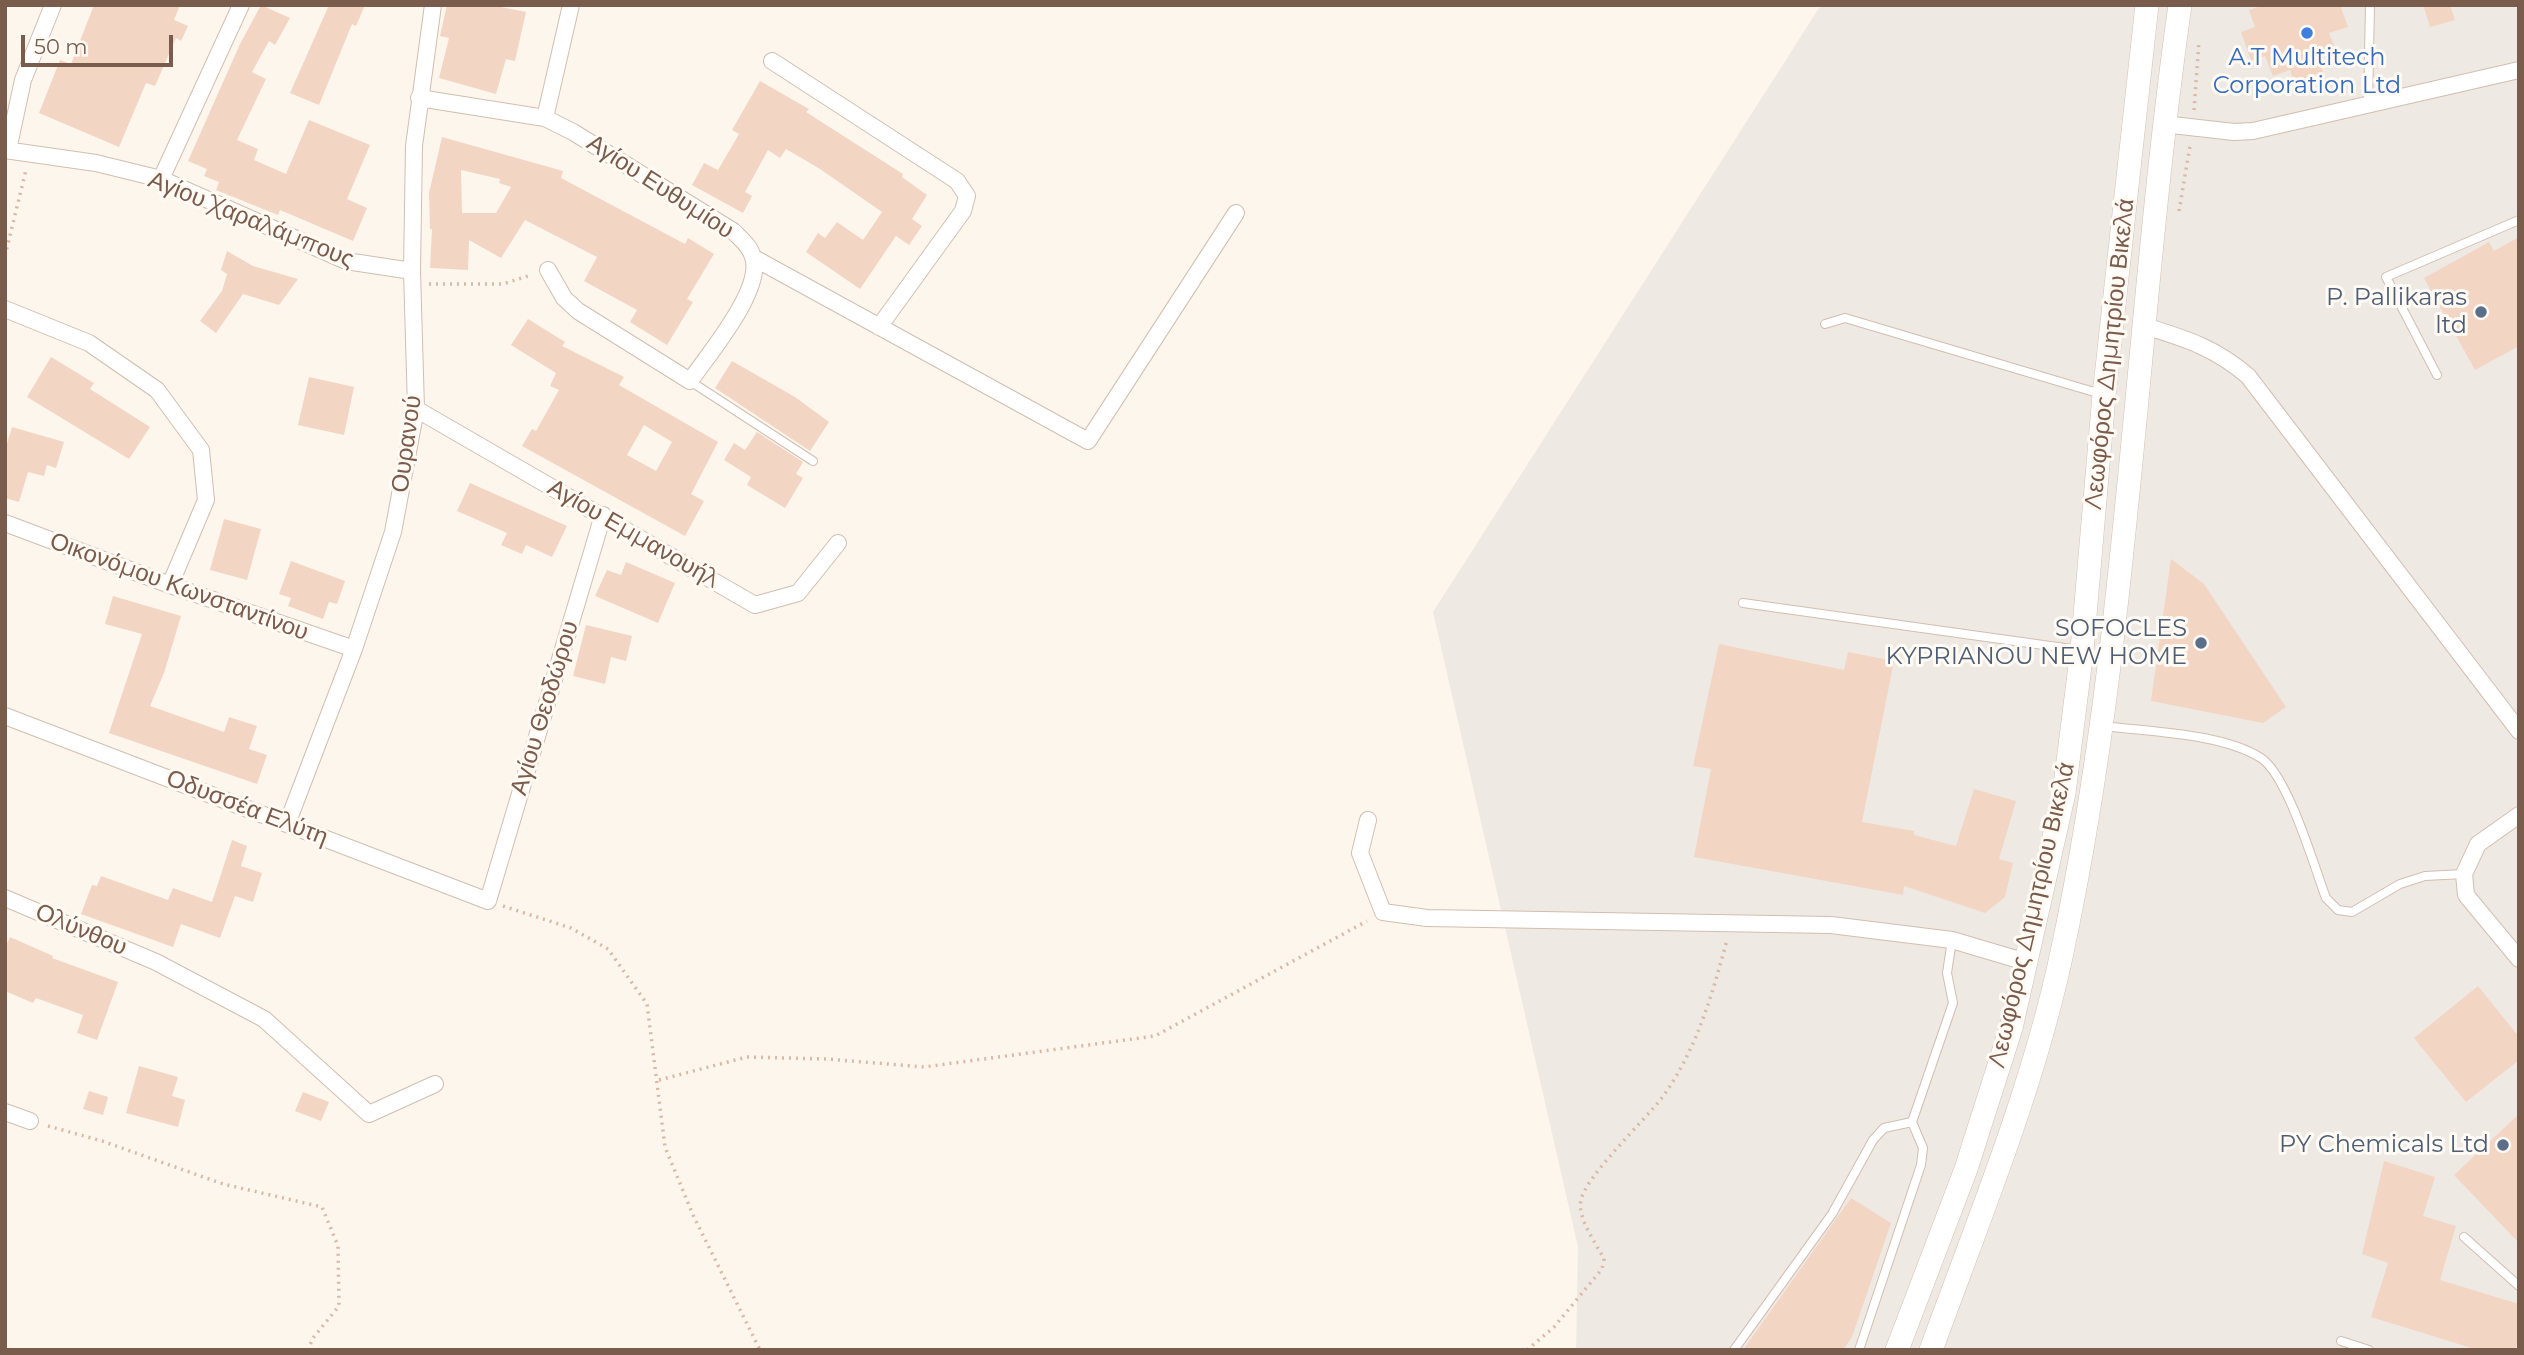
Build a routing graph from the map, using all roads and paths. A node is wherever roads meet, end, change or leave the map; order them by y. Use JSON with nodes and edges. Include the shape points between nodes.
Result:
{"nodes":[{"id":1,"x":53,"y":5,"type":"edge"},
{"id":2,"x":241,"y":5,"type":"edge"},
{"id":3,"x":433,"y":5,"type":"edge"},
{"id":4,"x":571,"y":5,"type":"edge"},
{"id":5,"x":2147,"y":5,"type":"edge"},
{"id":6,"x":2180,"y":5,"type":"edge"},
{"id":7,"x":2370,"y":5,"type":"edge"},
{"id":8,"x":2198,"y":30,"type":"dead end"},
{"id":9,"x":772,"y":61,"type":"dead end"},
{"id":10,"x":2519,"y":70,"type":"edge"},
{"id":11,"x":419,"y":97,"type":"junction"},
{"id":12,"x":2368,"y":105,"type":"junction"},
{"id":13,"x":545,"y":118,"type":"junction"},
{"id":14,"x":2163,"y":124,"type":"junction"},
{"id":15,"x":2192,"y":128,"type":"junction"},
{"id":16,"x":6,"y":150,"type":"edge"},
{"id":17,"x":30,"y":153,"type":"junction"},
{"id":18,"x":161,"y":179,"type":"junction"},
{"id":19,"x":1237,"y":213,"type":"dead end"},
{"id":20,"x":2519,"y":220,"type":"edge"},
{"id":21,"x":5,"y":256,"type":"edge"},
{"id":22,"x":754,"y":258,"type":"junction"},
{"id":23,"x":548,"y":270,"type":"joint"},
{"id":24,"x":412,"y":278,"type":"junction"},
{"id":25,"x":5,"y":309,"type":"edge"},
{"id":26,"x":1825,"y":324,"type":"dead end"},
{"id":27,"x":2145,"y":326,"type":"junction"},
{"id":28,"x":880,"y":327,"type":"junction"},
{"id":29,"x":2437,"y":375,"type":"dead end"},
{"id":30,"x":690,"y":382,"type":"junction"},
{"id":31,"x":2104,"y":395,"type":"junction"},
{"id":32,"x":416,"y":409,"type":"junction"},
{"id":33,"x":813,"y":461,"type":"dead end"},
{"id":34,"x":603,"y":515,"type":"junction"},
{"id":35,"x":5,"y":523,"type":"edge"},
{"id":36,"x":838,"y":543,"type":"dead end"},
{"id":37,"x":170,"y":585,"type":"junction"},
{"id":38,"x":1743,"y":603,"type":"dead end"},
{"id":39,"x":354,"y":649,"type":"junction"},
{"id":40,"x":2082,"y":650,"type":"junction"},
{"id":41,"x":5,"y":716,"type":"edge"},
{"id":42,"x":2103,"y":726,"type":"junction"},
{"id":43,"x":2519,"y":731,"type":"edge"},
{"id":44,"x":2519,"y":815,"type":"edge"},
{"id":45,"x":1368,"y":820,"type":"dead end"},
{"id":46,"x":287,"y":824,"type":"junction"},
{"id":47,"x":2464,"y":874,"type":"junction"},
{"id":48,"x":5,"y":898,"type":"edge"},
{"id":49,"x":488,"y":901,"type":"junction"},
{"id":50,"x":1383,"y":912,"type":"junction"},
{"id":51,"x":1732,"y":921,"type":"junction"},
{"id":52,"x":1952,"y":940,"type":"junction"},
{"id":53,"x":2519,"y":959,"type":"edge"},
{"id":54,"x":2026,"y":962,"type":"junction"},
{"id":55,"x":659,"y":1080,"type":"junction"},
{"id":56,"x":435,"y":1084,"type":"dead end"},
{"id":57,"x":5,"y":1112,"type":"edge"},
{"id":58,"x":30,"y":1121,"type":"joint"},
{"id":59,"x":1912,"y":1122,"type":"junction"},
{"id":60,"x":2465,"y":1237,"type":"dead end"},
{"id":61,"x":2519,"y":1286,"type":"edge"},
{"id":62,"x":2341,"y":1341,"type":"dead end"},
{"id":63,"x":308,"y":1350,"type":"edge"},
{"id":64,"x":760,"y":1350,"type":"edge"},
{"id":65,"x":1527,"y":1350,"type":"edge"},
{"id":66,"x":1734,"y":1350,"type":"edge"},
{"id":67,"x":1859,"y":1350,"type":"edge"},
{"id":68,"x":1897,"y":1350,"type":"edge"},
{"id":69,"x":1931,"y":1350,"type":"edge"},
{"id":70,"x":2369,"y":1350,"type":"edge"}],
"edges":[{"from":1,"to":16,"type":"street","via":[[23,80]]},
{"from":2,"to":18,"type":"street"},
{"from":3,"to":11,"type":"street","name":"Ουρανού"},
{"from":4,"to":13,"type":"street"},
{"from":5,"to":31,"type":"main road","name":"Λεωφόρος Δημητρίου Βικελά"},
{"from":6,"to":14,"type":"main road","name":"Λεωφόρος Δημητρίου Βικελά"},
{"from":7,"to":12,"type":"lane"},
{"from":8,"to":15,"type":"path"},
{"from":9,"to":28,"type":"street","via":[[957,181],[967,196],[963,211]]},
{"from":10,"to":12,"type":"street"},
{"from":11,"to":13,"type":"street","name":"Αγίου Ευθυμίου"},
{"from":11,"to":24,"type":"street","name":"Ουρανού"},
{"from":12,"to":15,"type":"street","via":[[2253,131]]},
{"from":13,"to":22,"type":"street","name":"Αγίου Ευθυμίου","via":[[733,231]]},
{"from":14,"to":15,"type":"street"},
{"from":14,"to":27,"type":"main road","name":"Λεωφόρος Δημητρίου Βικελά"},
{"from":16,"to":17,"type":"street","name":"Αγίου Χαραλάμπους"},
{"from":17,"to":18,"type":"street","name":"Αγίου Χαραλάμπους"},
{"from":17,"to":21,"type":"path"},
{"from":18,"to":24,"type":"street","name":"Αγίου Χαραλάμπους","via":[[346,261]]},
{"from":19,"to":28,"type":"street","via":[[1088,440]]},
{"from":20,"to":29,"type":"lane","via":[[2386,277]]},
{"from":22,"to":28,"type":"street"},
{"from":22,"to":30,"type":"street","name":"Αγίου Ευθυμίου","via":[[746,298]]},
{"from":23,"to":24,"type":"path","via":[[503,285]]},
{"from":23,"to":30,"type":"street","via":[[564,298],[578,311]]},
{"from":24,"to":32,"type":"street","name":"Ουρανού"},
{"from":25,"to":37,"type":"street","via":[[89,343],[157,390],[201,450],[206,500]]},
{"from":26,"to":31,"type":"lane","via":[[1845,318]]},
{"from":27,"to":42,"type":"main road","name":"Λεωφόρος Δημητρίου Βικελά"},
{"from":27,"to":43,"type":"street","via":[[2202,344],[2248,376]]},
{"from":30,"to":33,"type":"lane"},
{"from":31,"to":40,"type":"main road","name":"Λεωφόρος Δημητρίου Βικελά"},
{"from":32,"to":34,"type":"street","name":"Αγίου Εμμανουήλ"},
{"from":32,"to":39,"type":"street","name":"Ουρανού","via":[[393,532]]},
{"from":34,"to":36,"type":"street","name":"Αγίου Εμμανουήλ","via":[[755,605],[798,593]]},
{"from":34,"to":49,"type":"street","name":"Αγίου Θεοδώρου"},
{"from":35,"to":37,"type":"street","name":"Οικονόμου Κωνσταντίνου"},
{"from":37,"to":39,"type":"street","name":"Οικονόμου Κωνσταντίνου"},
{"from":38,"to":40,"type":"lane"},
{"from":39,"to":46,"type":"street","name":"Ουρανού"},
{"from":40,"to":54,"type":"main road","name":"Λεωφόρος Δημητρίου Βικελά","via":[[2064,793]]},
{"from":41,"to":46,"type":"street","name":"Οδυσσέα Ελύτη"},
{"from":42,"to":47,"type":"lane","via":[[2233,745],[2262,758],[2286,793],[2326,898],[2338,910],[2352,912],[2400,884],[2425,876]]},
{"from":42,"to":69,"type":"main road","name":"Λεωφόρος Δημητρίου Βικελά","via":[[2061,958],[2040,1037]]},
{"from":44,"to":47,"type":"street","via":[[2478,844]]},
{"from":45,"to":50,"type":"street","via":[[1360,853]]},
{"from":46,"to":49,"type":"street","name":"Οδυσσέα Ελύτη"},
{"from":47,"to":53,"type":"street","via":[[2466,895]]},
{"from":48,"to":56,"type":"street","name":"Ολύνθου","via":[[156,962],[264,1019],[369,1114]]},
{"from":49,"to":55,"type":"path","via":[[572,928],[608,950],[647,1004]]},
{"from":50,"to":51,"type":"street","via":[[1427,918]]},
{"from":50,"to":55,"type":"path","via":[[1155,1035],[924,1067],[747,1057]]},
{"from":51,"to":52,"type":"street","via":[[1831,925]]},
{"from":51,"to":65,"type":"path","via":[[1705,1017],[1662,1097],[1589,1183],[1580,1200],[1604,1259],[1602,1269],[1554,1327]]},
{"from":52,"to":54,"type":"street"},
{"from":52,"to":59,"type":"lane","via":[[1947,973],[1953,1003]]},
{"from":54,"to":68,"type":"main road","name":"Λεωφόρος Δημητρίου Βικελά","via":[[2011,1028],[1966,1169]]},
{"from":55,"to":64,"type":"path","via":[[665,1147]]},
{"from":57,"to":58,"type":"street"},
{"from":58,"to":63,"type":"path","via":[[223,1184],[322,1207],[338,1246],[338,1306]]},
{"from":59,"to":66,"type":"lane","via":[[1884,1128],[1873,1140],[1832,1214]]},
{"from":59,"to":67,"type":"lane","via":[[1923,1148],[1920,1165]]},
{"from":60,"to":61,"type":"lane"},
{"from":62,"to":70,"type":"lane"}]}
